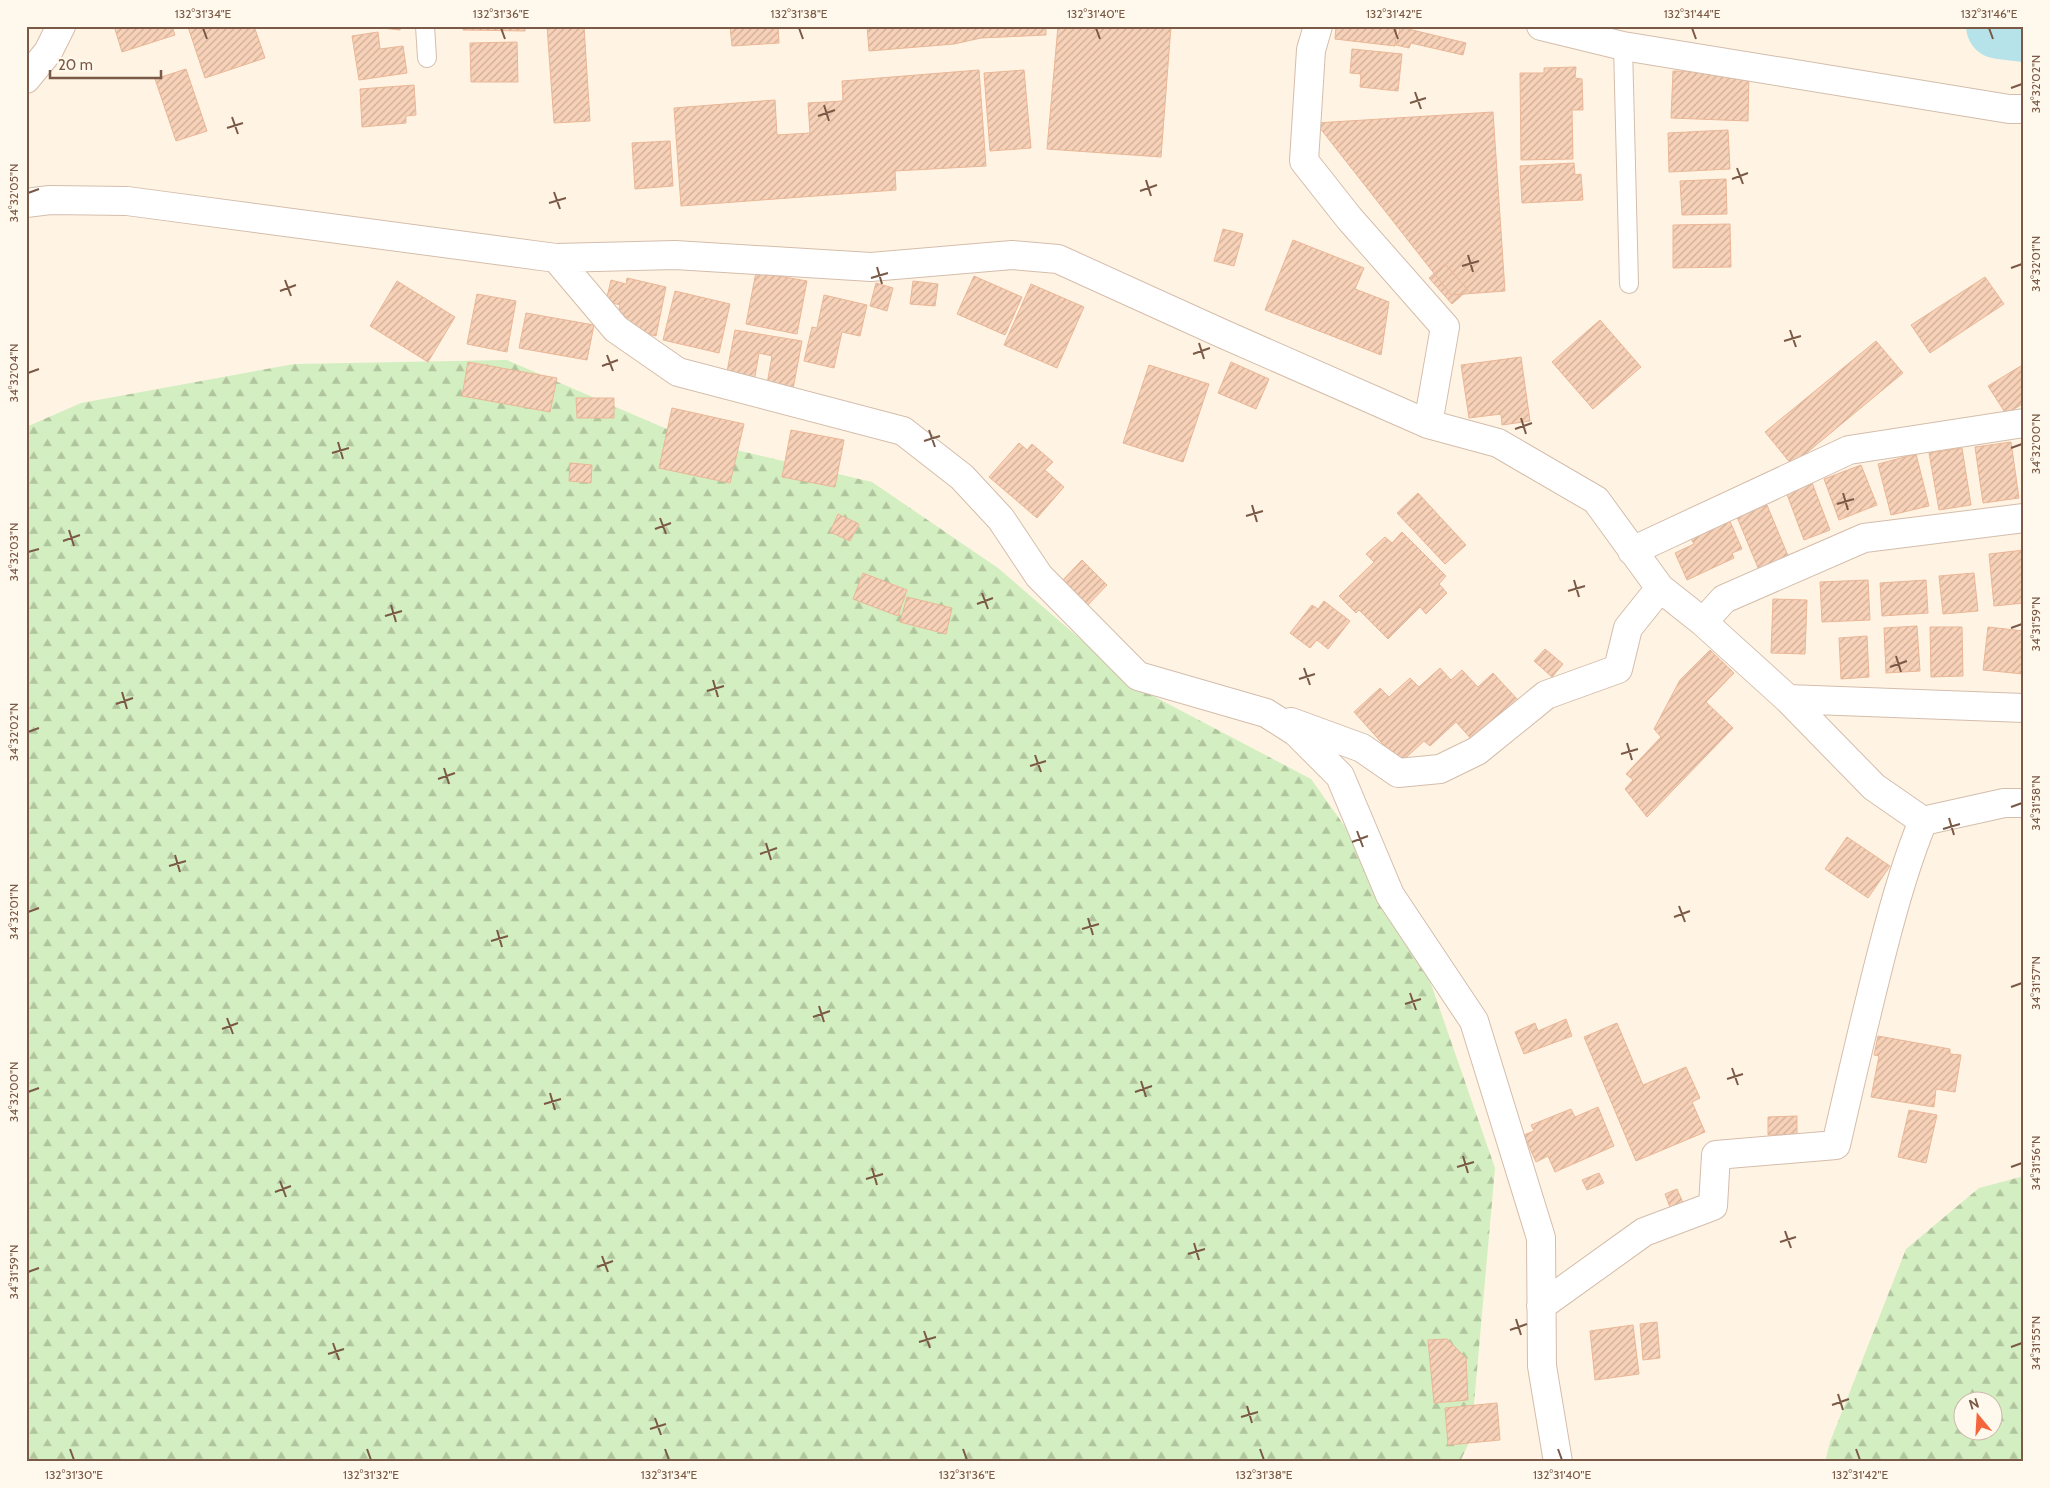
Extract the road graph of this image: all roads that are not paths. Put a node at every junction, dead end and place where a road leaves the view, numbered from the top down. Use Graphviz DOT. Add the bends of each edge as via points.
graph roads {
  1 [pos="61,26"];
  2 [pos="425,26"];
  3 [pos="1318,26"];
  4 [pos="1541,26"];
  5 [pos="1623,46"];
  6 [pos="427,58"];
  7 [pos="26,79"];
  8 [pos="2024,109"];
  9 [pos="26,203"];
  10 [pos="556,258"];
  11 [pos="1629,284"];
  12 [pos="2024,423"];
  13 [pos="1428,424"];
  14 [pos="2024,518"];
  15 [pos="1632,551"];
  16 [pos="1660,588"];
  17 [pos="1703,622"];
  18 [pos="1788,699"];
  19 [pos="2024,708"];
  20 [pos="1266,713"];
  21 [pos="2024,803"];
  22 [pos="1923,821"];
  23 [pos="1541,1306"];
  24 [pos="1558,1462"];
  1 -- 7 [label="street" via="48,52"];
  2 -- 6 [label="lane"];
  3 -- 13 [label="street" via="1311,50 1304,161 1349,218 1446,326"];
  4 -- 5 [label="street"];
  5 -- 8 [label="street" via="1999,108"];
  5 -- 11 [label="lane"];
  9 -- 10 [label="street" via="50,200 127,201"];
  10 -- 13 [label="street" via="675,254 871,267 1012,255 1058,259"];
  10 -- 20 [label="street" via="616,329 678,372 903,431 962,477 1001,519 1039,576 1138,676"];
  12 -- 15 [label="street" via="1849,450"];
  13 -- 15 [label="street" via="1498,443 1596,500"];
  14 -- 17 [label="street" via="1864,538 1724,599"];
  15 -- 16 [label="street"];
  16 -- 17 [label="street"];
  16 -- 20 [label="street" via="1628,628 1618,669 1546,695 1477,751 1440,769 1398,773 1362,748"];
  17 -- 18 [label="street"];
  18 -- 19 [label="street"];
  18 -- 22 [label="street" via="1874,787"];
  20 -- 23 [label="street" via="1296,732 1340,776 1390,895 1474,1021 1541,1238"];
  21 -- 22 [label="street" via="2004,803"];
  22 -- 23 [label="street" via="1900,885 1867,1009 1836,1146 1716,1155 1713,1206 1644,1232"];
  23 -- 24 [label="street" via="1542,1366"];
}
